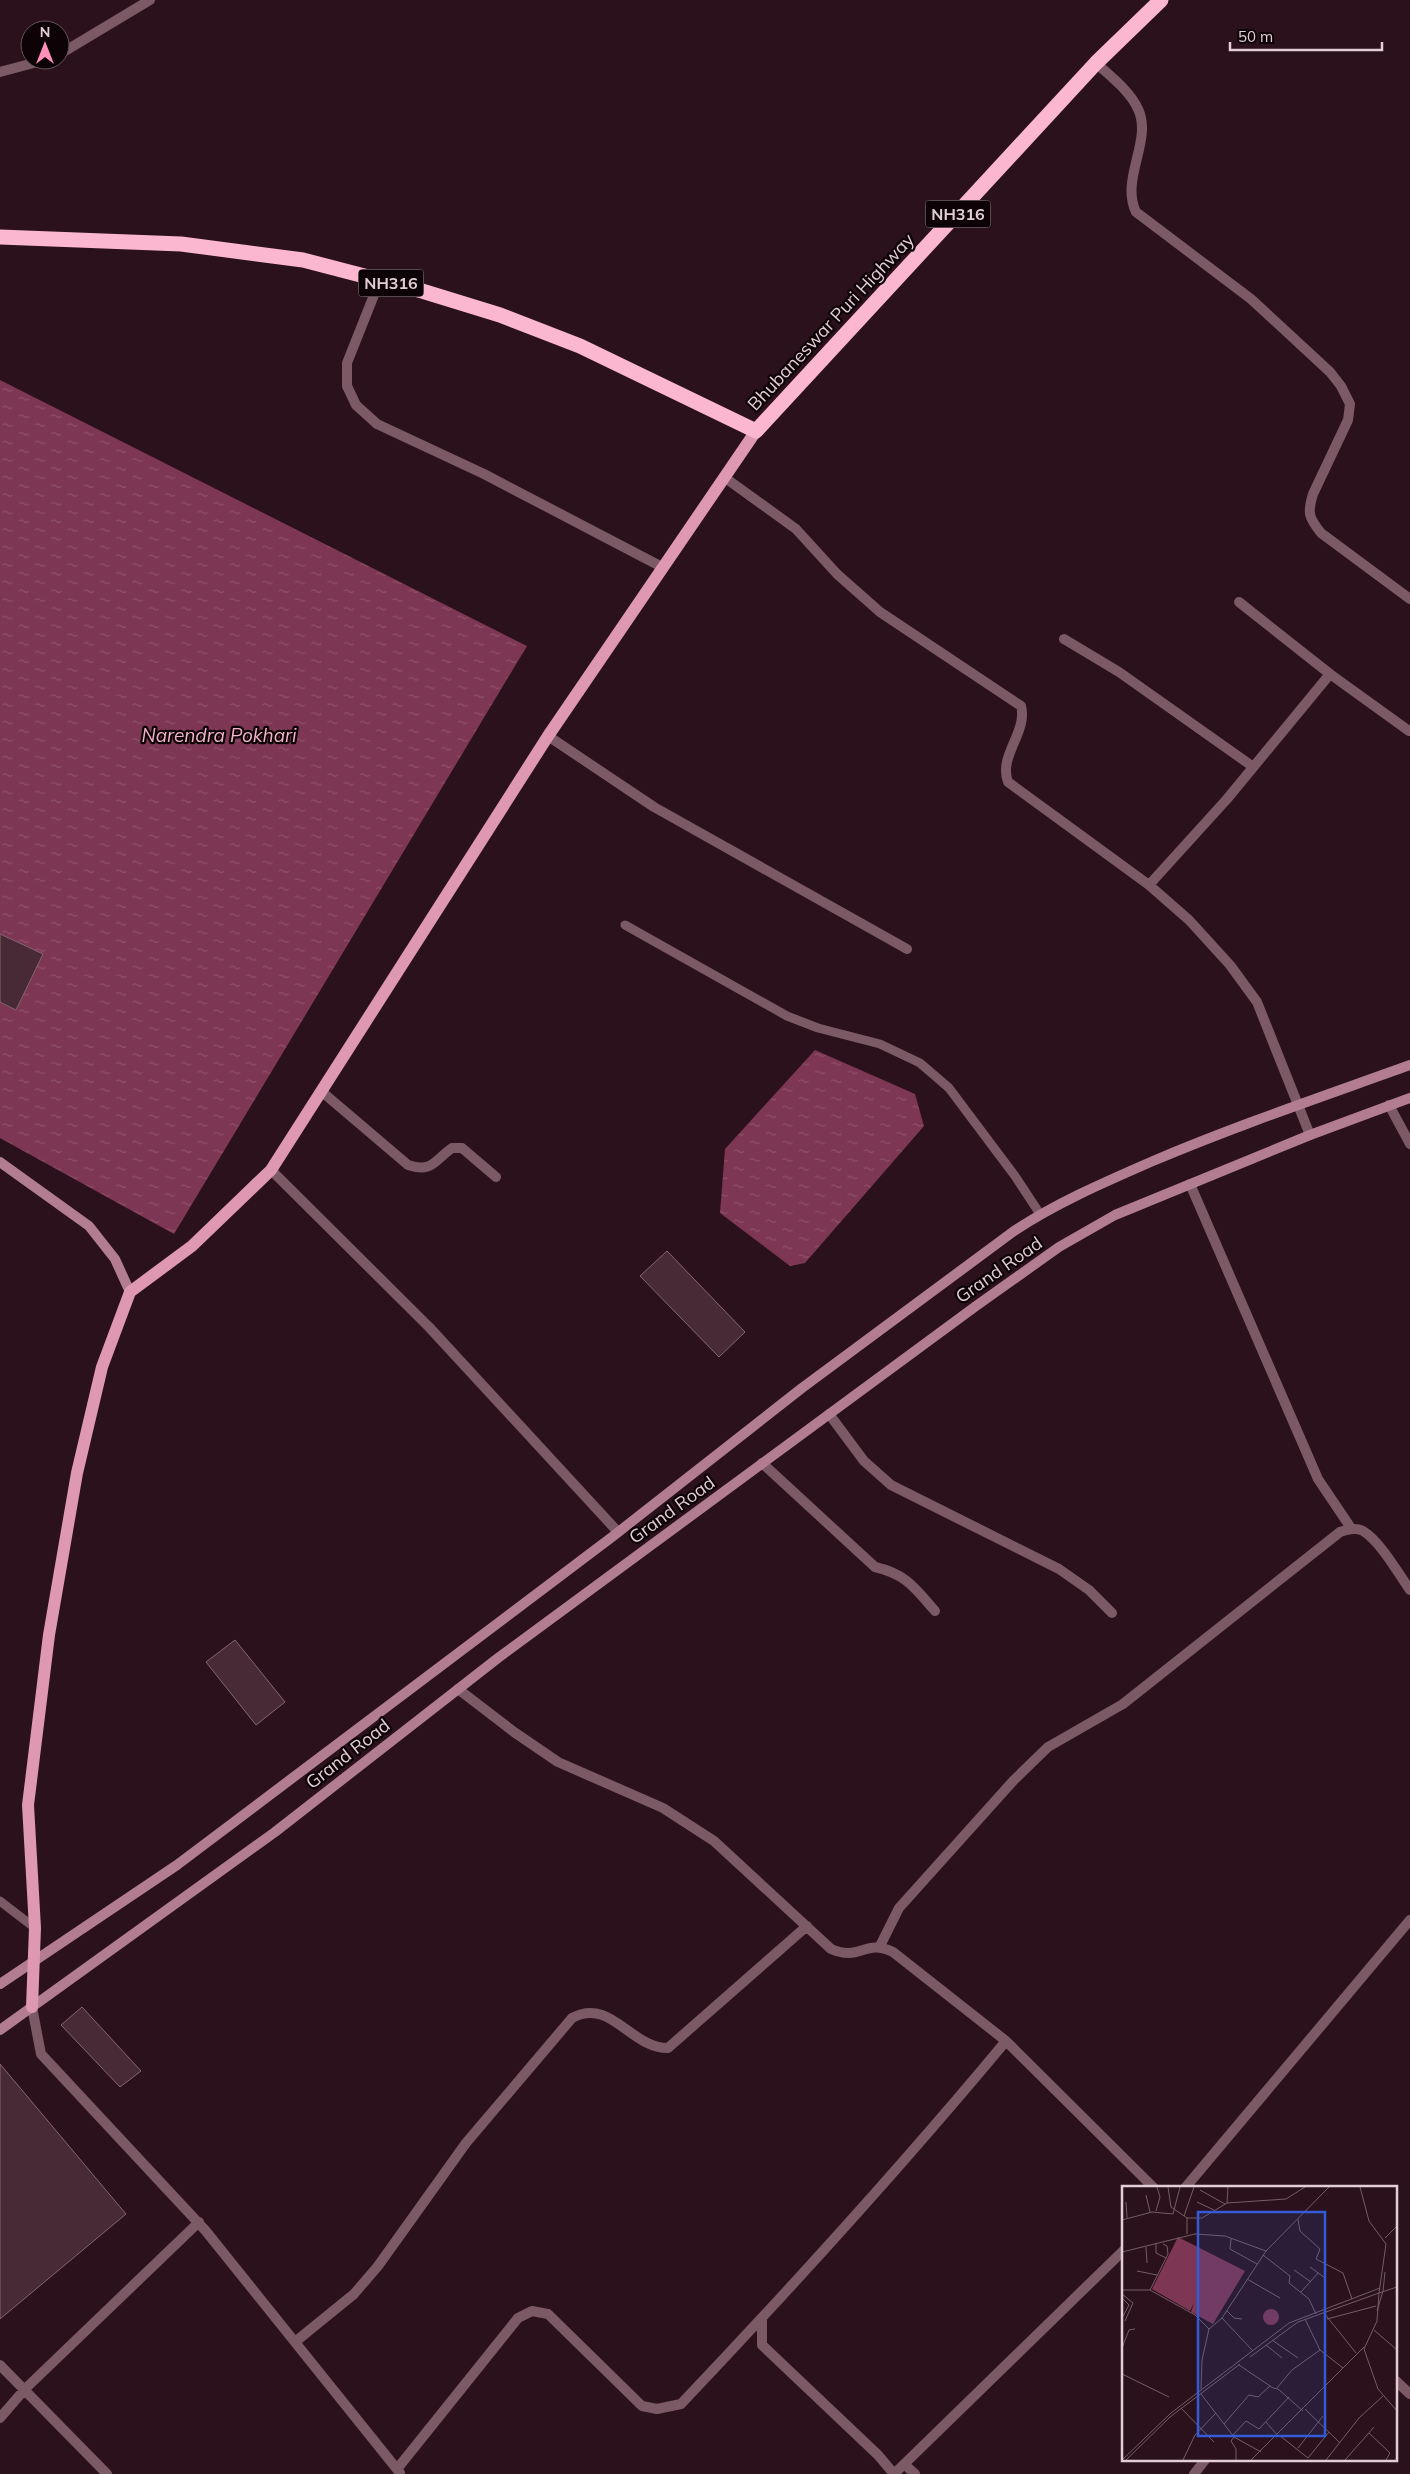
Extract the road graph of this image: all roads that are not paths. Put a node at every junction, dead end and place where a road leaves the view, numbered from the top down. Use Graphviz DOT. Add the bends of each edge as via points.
graph roads {
  1 [pos="150,0"];
  2 [pos="1162,0"];
  3 [pos="70,48"];
  4 [pos="1096,63"];
  5 [pos="20,67"];
  6 [pos="0,72"];
  7 [pos="0,237"];
  8 [pos="380,280"];
  9 [pos="756,431"];
  10 [pos="724,477"];
  11 [pos="662,567"];
  12 [pos="1410,599"];
  13 [pos="1239,602"];
  14 [pos="1064,639"];
  15 [pos="1330,674"];
  16 [pos="1409,731"];
  17 [pos="548,736"];
  18 [pos="1252,766"];
  19 [pos="1149,884"];
  20 [pos="625,925"];
  21 [pos="907,949"];
  22 [pos="1410,1065"];
  23 [pos="321,1091"];
  24 [pos="1410,1098"];
  25 [pos="1298,1105"];
  26 [pos="1389,1105"];
  27 [pos="1310,1135"];
  28 [pos="1410,1144"];
  29 [pos="0,1162"];
  30 [pos="271,1170"];
  31 [pos="496,1177"];
  32 [pos="1190,1184"];
  33 [pos="1040,1214"];
  34 [pos="130,1292"];
  35 [pos="829,1414"];
  36 [pos="762,1463"];
  37 [pos="1351,1528"];
  38 [pos="618,1532"];
  39 [pos="1410,1590"];
  40 [pos="935,1611"];
  41 [pos="1112,1614"];
  42 [pos="458,1689"];
  43 [pos="0,1901"];
  44 [pos="1410,1920"];
  45 [pos="806,1926"];
  46 [pos="35,1928"];
  47 [pos="880,1946"];
  48 [pos="34,1960"];
  49 [pos="0,1984"];
  50 [pos="32,2007"];
  51 [pos="0,2030"];
  52 [pos="1006,2042"];
  53 [pos="1152,2186"];
  54 [pos="1190,2186"];
  55 [pos="199,2222"];
  56 [pos="1122,2252"];
  57 [pos="762,2319"];
  58 [pos="295,2342"];
  59 [pos="0,2365"];
  60 [pos="1398,2383"];
  61 [pos="25,2389"];
  62 [pos="1410,2394"];
  63 [pos="0,2418"];
  64 [pos="1203,2462"];
  65 [pos="904,2464"];
  66 [pos="398,2472"];
  67 [pos="107,2474"];
  68 [pos="894,2474"];
  69 [pos="915,2474"];
  70 [pos="1194,2474"];
  1 -- 3 [label="street"];
  2 -- 4 [label="highway, Bhubaneswar Puri Highway / NH316"];
  4 -- 9 [label="highway, Bhubaneswar Puri Highway / NH316"];
  4 -- 12 [label="street" via="1138,107 1142,119 1131,188 1131,202 1136,212 1251,300 1330,372 1341,386 1350,404 1348,420 1313,494 1310,520 1321,533"];
  5 -- 6 [label="street"];
  7 -- 8 [label="highway, NH316" via="181,244 235,250 303,260"];
  8 -- 9 [label="highway, NH316" via="500,315 580,346"];
  8 -- 11 [label="street" via="347,363 347,386 356,405 377,424 484,474"];
  9 -- 10 [label="main road"];
  10 -- 11 [label="main road"];
  10 -- 19 [label="street" via="796,529 837,574 880,612 1021,706 1021,720 1006,766 1008,782"];
  11 -- 17 [label="main road"];
  13 -- 15 [label="street"];
  14 -- 18 [label="street" via="1119,672"];
  15 -- 16 [label="street"];
  15 -- 18 [label="street"];
  17 -- 21 [label="street" via="654,807"];
  17 -- 23 [label="main road"];
  18 -- 19 [label="street" via="1197,834"];
  19 -- 25 [label="street" via="1189,920 1230,965 1256,1002"];
  20 -- 33 [label="lane" via="787,1016 818,1028 880,1044 920,1063 949,1088"];
  22 -- 25 [label="main road, Grand Road"];
  23 -- 30 [label="main road"];
  23 -- 31 [label="street" via="408,1165 421,1169 434,1165 452,1148 462,1148"];
  24 -- 26 [label="main road, Grand Road"];
  25 -- 27 [label="street"];
  25 -- 33 [label="main road, Grand Road" via="1214,1135"];
  26 -- 27 [label="main road, Grand Road"];
  26 -- 28 [label="street"];
  27 -- 32 [label="main road, Grand Road"];
  29 -- 34 [label="main road" via="89,1226 115,1259"];
  30 -- 34 [label="main road" via="192,1246"];
  30 -- 38 [label="street" via="429,1327"];
  32 -- 35 [label="main road, Grand Road" via="1115,1216 1059,1247"];
  32 -- 37 [label="street" via="1318,1479"];
  33 -- 38 [label="main road, Grand Road" via="802,1388"];
  34 -- 46 [label="main road" via="102,1368 80,1463 49,1635 28,1805"];
  35 -- 36 [label="main road, Grand Road"];
  35 -- 41 [label="street" via="864,1461 891,1485 1059,1569 1089,1590"];
  36 -- 40 [label="street" via="875,1567 907,1579"];
  36 -- 42 [label="main road, Grand Road"];
  37 -- 39 [label="street" via="1362,1530 1372,1538"];
  37 -- 47 [label="street" via="1340,1532 1123,1704 1048,1747 1014,1780 899,1908"];
  38 -- 48 [label="main road, Grand Road" via="177,1865"];
  42 -- 45 [label="street" via="558,1762 663,1808 714,1841"];
  42 -- 50 [label="main road, Grand Road" via="275,1832"];
  43 -- 46 [label="lane"];
  44 -- 54 [label="street"];
  45 -- 47 [label="street" via="831,1949 843,1954 855,1954"];
  45 -- 58 [label="street" via="668,2048 646,2043 596,2012 584,2012 572,2018 466,2143 378,2266 354,2294"];
  46 -- 48 [label="main road"];
  47 -- 52 [label="street" via="893,1952"];
  48 -- 49 [label="main road, Grand Road"];
  48 -- 50 [label="main road"];
  50 -- 51 [label="main road, Grand Road"];
  50 -- 55 [label="street" via="41,2054"];
  52 -- 53 [label="street"];
  52 -- 57 [label="street" via="942,2119"];
  55 -- 58 [label="street"];
  55 -- 61 [label="street"];
  56 -- 65 [label="street"];
  57 -- 66 [label="street" via="681,2404 657,2409 642,2406 548,2314 532,2311 518,2318"];
  57 -- 68 [label="street" via="762,2345"];
  58 -- 66 [label="street"];
  59 -- 61 [label="street"];
  60 -- 62 [label="street"];
  61 -- 63 [label="street"];
  61 -- 67 [label="street"];
  64 -- 70 [label="street"];
  65 -- 68 [label="street"];
  65 -- 69 [label="street"];
}
